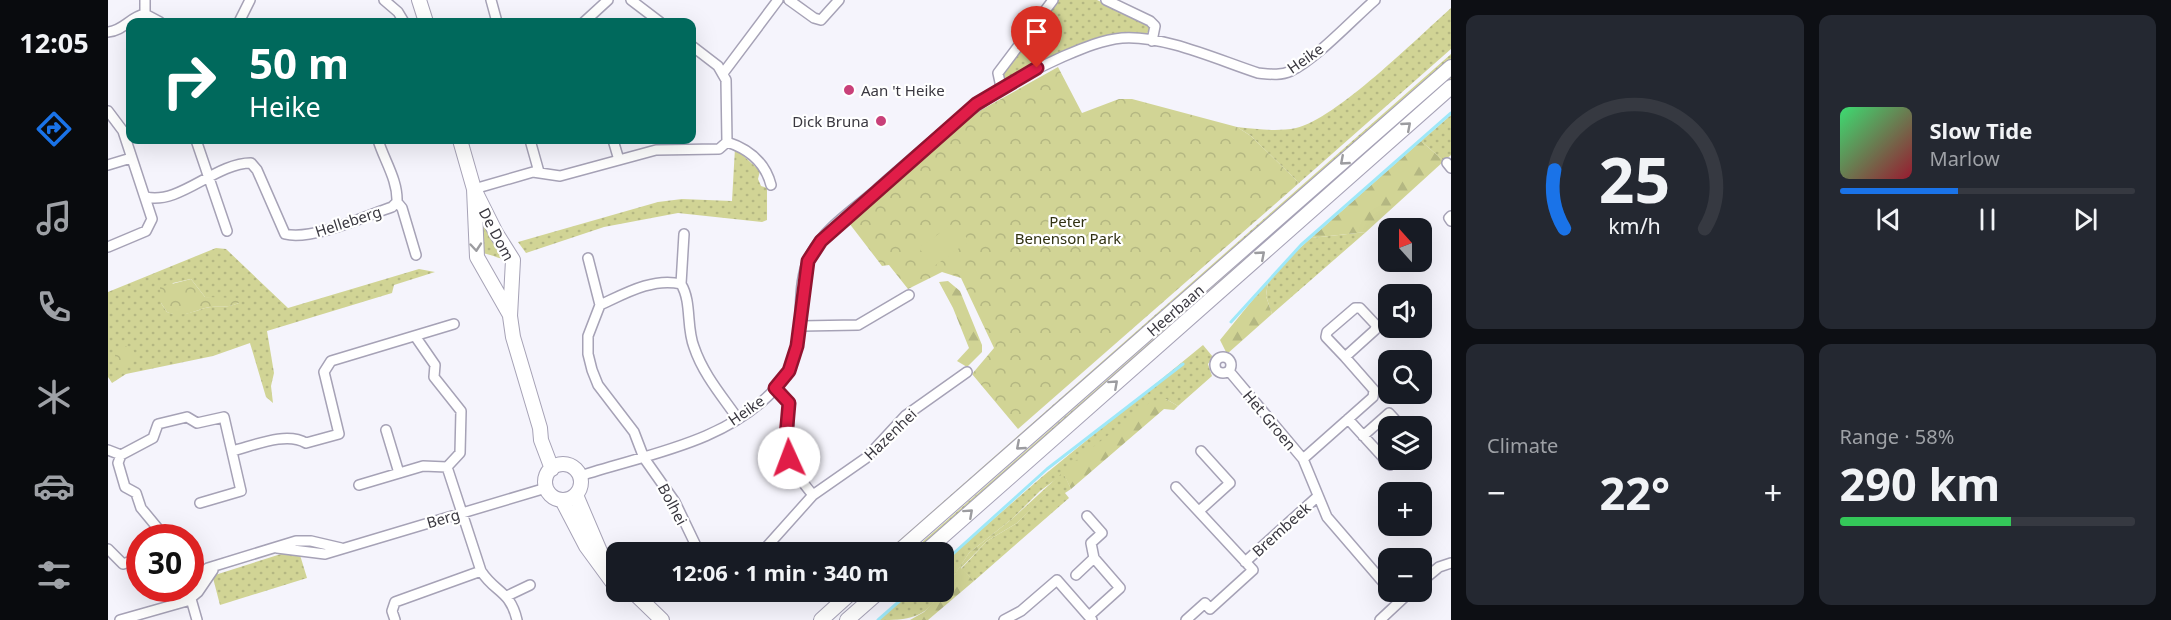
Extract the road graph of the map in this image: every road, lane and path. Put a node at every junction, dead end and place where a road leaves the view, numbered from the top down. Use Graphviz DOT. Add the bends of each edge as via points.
graph roads {
  1 [pos="145,0"];
  2 [pos="250,0"];
  3 [pos="384,0"];
  4 [pos="412,0"];
  5 [pos="419,0"];
  6 [pos="491,0"];
  7 [pos="608,0"];
  8 [pos="631,0"];
  9 [pos="778,0"];
  10 [pos="789,0"];
  11 [pos="839,0"];
  12 [pos="1053,0"];
  13 [pos="1106,0"];
  14 [pos="1375,0"];
  15 [pos="145,14"];
  16 [pos="133,18"];
  17 [pos="152,18"];
  18 [pos="241,18"];
  19 [pos="402,18"];
  20 [pos="424,18"];
  21 [pos="425,18"];
  22 [pos="496,18"];
  23 [pos="588,18"];
  24 [pos="655,18"];
  25 [pos="126,24"];
  26 [pos="108,32"];
  27 [pos="1152,41"];
  28 [pos="696,49"];
  29 [pos="1451,67"];
  30 [pos="724,72"];
  31 [pos="1001,87"];
  32 [pos="1451,87"];
  33 [pos="108,111"];
  34 [pos="126,141"];
  35 [pos="727,142"];
  36 [pos="127,144"];
  37 [pos="197,144"];
  38 [pos="379,144"];
  39 [pos="461,144"];
  40 [pos="531,144"];
  41 [pos="614,144"];
  42 [pos="131,158"];
  43 [pos="619,160"];
  44 [pos="108,165"];
  45 [pos="539,172"];
  46 [pos="207,176"];
  47 [pos="771,185"];
  48 [pos="474,189"];
  49 [pos="146,197"];
  50 [pos="397,202"];
  51 [pos="1451,216"];
  52 [pos="1451,221"];
  53 [pos="226,231"];
  54 [pos="684,234"];
  55 [pos="108,247"];
  56 [pos="416,255"];
  57 [pos="588,258"];
  58 [pos="681,284"];
  59 [pos="909,295"];
  60 [pos="600,305"];
  61 [pos="510,316"];
  62 [pos="454,324"];
  63 [pos="801,326"];
  64 [pos="415,336"];
  65 [pos="1345,357"];
  66 [pos="1228,371"];
  67 [pos="967,372"];
  68 [pos="775,388"];
  69 [pos="738,419"];
  70 [pos="1348,419"];
  71 [pos="1378,423"];
  72 [pos="386,430"];
  73 [pos="1364,436"];
  74 [pos="108,450"];
  75 [pos="232,451"];
  76 [pos="1201,451"];
  77 [pos="1378,452"];
  78 [pos="120,455"];
  79 [pos="644,458"];
  80 [pos="1303,459"];
  81 [pos="447,467"];
  82 [pos="557,467"];
  83 [pos="399,473"];
  84 [pos="580,477"];
  85 [pos="359,485"];
  86 [pos="1176,487"];
  87 [pos="546,488"];
  88 [pos="576,495"];
  89 [pos="813,495"];
  90 [pos="1317,497"];
  91 [pos="562,500"];
  92 [pos="200,503"];
  93 [pos="1199,511"];
  94 [pos="461,513"];
  95 [pos="1087,516"];
  96 [pos="154,524"];
  97 [pos="694,542"];
  98 [pos="771,542"];
  99 [pos="909,542"];
  100 [pos="936,542"];
  101 [pos="108,549"];
  102 [pos="1094,558"];
  103 [pos="606,560"];
  104 [pos="1245,562"];
  105 [pos="126,563"];
  106 [pos="1451,563"];
  107 [pos="204,571"];
  108 [pos="481,571"];
  109 [pos="606,573"];
  110 [pos="1432,573"];
  111 [pos="1076,575"];
  112 [pos="1378,576"];
  113 [pos="530,585"];
  114 [pos="507,596"];
  115 [pos="176,602"];
  116 [pos="182,602"];
  117 [pos="192,602"];
  118 [pos="631,602"];
  119 [pos="643,602"];
  120 [pos="841,602"];
  121 [pos="867,602"];
  122 [pos="1400,602"];
  123 [pos="172,605"];
  124 [pos="1091,618"];
  125 [pos="120,620"];
  126 [pos="197,620"];
  127 [pos="395,620"];
  128 [pos="517,620"];
  129 [pos="649,620"];
  130 [pos="662,620"];
  131 [pos="821,620"];
  132 [pos="847,620"];
  133 [pos="1004,620"];
  134 [pos="1186,620"];
  135 [pos="1380,620"];
  1 -- 15 [label="street"];
  2 -- 18 [label="street"];
  3 -- 19 [label="street"];
  4 -- 20 [label="main road"];
  5 -- 21 [label="main road"];
  6 -- 22 [label="street"];
  7 -- 23 [label="street"];
  8 -- 24 [label="street"];
  9 -- 30 [label="street"];
  10 -- 11 [label="street" via="821,20"];
  12 -- 31 [label="street" via="998,74"];
  13 -- 27 [label="street" via="1150,21 1155,26"];
  14 -- 27 [label="street, Heike" via="1306,60 1275,75"];
  15 -- 16 [label="street"];
  15 -- 17 [label="street"];
  25 -- 26 [label="street"];
  27 -- 31 [label="street, Heike" via="1122,38 1089,46"];
  28 -- 30 [label="street"];
  29 -- 99 [label="main road, Heerbaan, one-way"];
  30 -- 35 [label="street"];
  31 -- 63 [label="street, Heike" via="821,241 808,261"];
  100 -- 32 [label="main road, Heerbaan, one-way"];
  33 -- 34 [label="street"];
  35 -- 43 [label="street" via="719,149 656,150"];
  35 -- 47 [label="street" via="747,149 768,173"];
  36 -- 42 [label="street"];
  37 -- 46 [label="street"];
  38 -- 50 [label="street, Helleberg" via="391,171"];
  39 -- 48 [label="main road, De Dom"];
  40 -- 45 [label="street"];
  41 -- 43 [label="street"];
  42 -- 44 [label="street"];
  42 -- 49 [label="street"];
  43 -- 45 [label="street" via="560,176"];
  45 -- 48 [label="street"];
  46 -- 49 [label="street" via="187,189 153,199"];
  46 -- 50 [label="street, Helleberg" via="251,163 279,224 285,234 293,237"];
  46 -- 53 [label="street"];
  48 -- 61 [label="main road, De Dom, one-way" via="477,257"];
  48 -- 61 [label="main road, De Dom" via="513,260"];
  49 -- 55 [label="street" via="152,219 146,231"];
  50 -- 56 [label="street"];
  51 -- 52 [label="street"];
  54 -- 58 [label="street"];
  57 -- 60 [label="street"];
  58 -- 60 [label="street" via="655,283"];
  58 -- 69 [label="street" via="686,293 693,346 703,369"];
  59 -- 63 [label="street" via="858,325"];
  60 -- 79 [label="street, Bolhei" via="588,336 592,370 598,385 634,432"];
  61 -- 82 [label="main road, De Dom" via="518,358"];
  62 -- 64 [label="street"];
  63 -- 68 [label="street, Heike" via="789,371"];
  64 -- 75 [label="street" via="331,361 324,372 339,434 306,443 284,439"];
  64 -- 81 [label="street" via="435,365 434,377 461,411 460,453"];
  65 -- 65 [label="street" via="1375,330 1376,325 1360,308 1327,332 1326,336"];
  65 -- 70 [label="street" via="1374,390 1373,397"];
  66 -- 80 [label="street, Het Groen"];
  67 -- 89 [label="street, Hazenhei" via="905,416 866,458"];
  68 -- 69 [label="street, Heike"];
  68 -- 89 [label="street" via="789,403 789,458"];
  69 -- 79 [label="street, Heike" via="692,442"];
  70 -- 73 [label="street"];
  70 -- 80 [label="street"];
  71 -- 73 [label="street"];
  72 -- 83 [label="street"];
  73 -- 77 [label="street"];
  74 -- 78 [label="street"];
  75 -- 78 [label="street" via="224,417 197,423 187,417 158,424 153,438"];
  75 -- 92 [label="street" via="241,491"];
  76 -- 93 [label="street" via="1230,483"];
  78 -- 96 [label="street" via="118,463 125,487 136,493 141,508"];
  79 -- 84 [label="street, Heike"];
  79 -- 97 [label="street, Bolhei" via="675,502"];
  80 -- 90 [label="street, Het Groen"];
  81 -- 83 [label="street" via="423,466"];
  81 -- 94 [label="street"];
  82 -- 84 [label="main road" via="573,468"];
  82 -- 87 [label="main road" via="546,477"];
  83 -- 85 [label="street"];
  84 -- 88 [label="main road"];
  86 -- 93 [label="street, Brembeek"];
  87 -- 91 [label="main road"];
  87 -- 94 [label="street, Berg"];
  88 -- 91 [label="main road"];
  88 -- 103 [label="main road" via="595,544"];
  89 -- 98 [label="street"];
  90 -- 104 [label="street, Brembeek"];
  90 -- 112 [label="street, Het Groen" via="1327,517"];
  91 -- 109 [label="main road" via="586,546"];
  93 -- 104 [label="street, Brembeek"];
  94 -- 107 [label="street, Berg" via="325,554 277,548"];
  94 -- 108 [label="street"];
  95 -- 102 [label="street" via="1102,533 1092,543"];
  101 -- 105 [label="street"];
  102 -- 111 [label="street"];
  102 -- 124 [label="street" via="1120,588"];
  104 -- 134 [label="street, Brembeek" via="1253,570 1210,609 1205,603"];
  106 -- 110 [label="street"];
  108 -- 114 [label="street"];
  108 -- 127 [label="street" via="395,602"];
  113 -- 114 [label="street"];
  114 -- 128 [label="street"];
  115 -- 123 [label="street"];
  116 -- 123 [label="street"];
  117 -- 126 [label="street"];
  118 -- 129 [label="main road"];
  119 -- 130 [label="main road"];
  120 -- 131 [label="main road"];
  121 -- 132 [label="main road"];
  122 -- 135 [label="street"];
  123 -- 125 [label="street"];
  124 -- 133 [label="street" via="1057,580 1021,611"];
}
